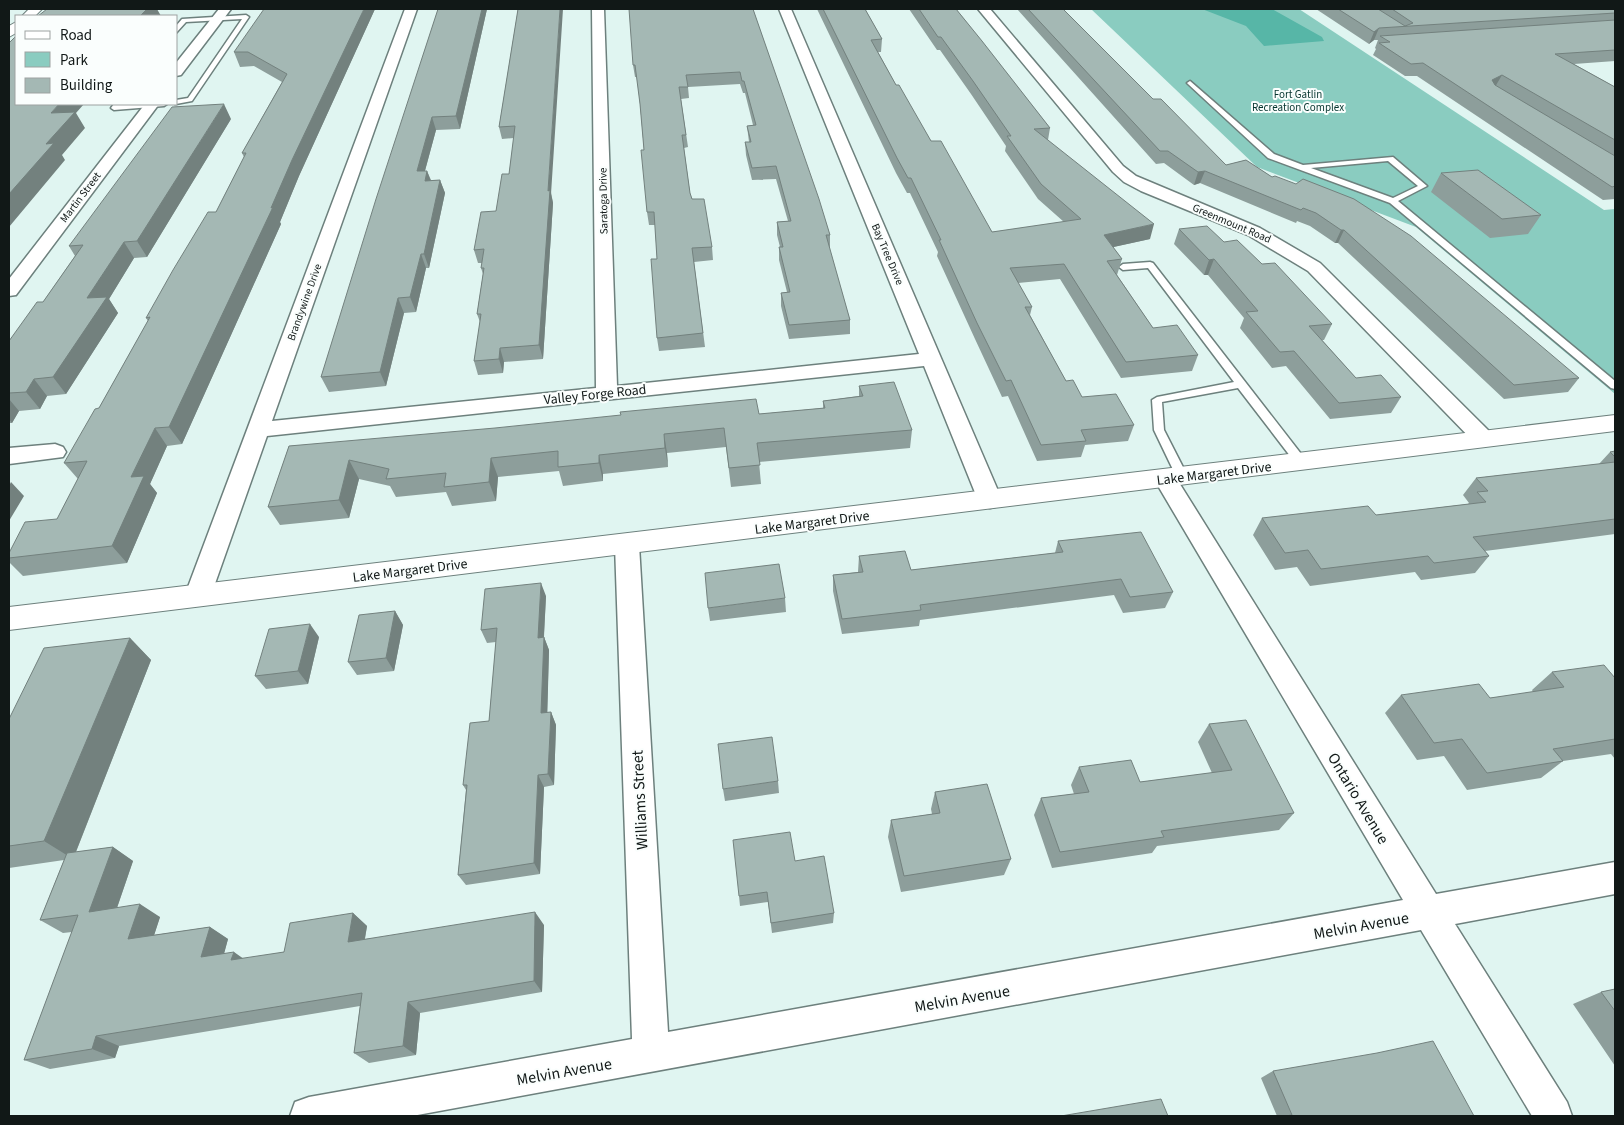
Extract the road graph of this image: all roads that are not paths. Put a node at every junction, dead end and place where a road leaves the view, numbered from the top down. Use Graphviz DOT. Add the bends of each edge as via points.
graph roads {
  1 [pos="9,9"];
  2 [pos="13,9"];
  3 [pos="411,9"];
  4 [pos="598,9"];
  5 [pos="785,9"];
  6 [pos="984,9"];
  7 [pos="221,14"];
  8 [pos="178,28"];
  9 [pos="178,69"];
  10 [pos="1190,83"];
  11 [pos="178,102"];
  12 [pos="116,105"];
  13 [pos="145,105"];
  14 [pos="154,105"];
  15 [pos="1300,166"];
  16 [pos="1393,201"];
  17 [pos="1123,267"];
  18 [pos="9,291"];
  19 [pos="932,359"];
  20 [pos="1240,384"];
  21 [pos="1615,386"];
  22 [pos="607,393"];
  23 [pos="1615,423"];
  24 [pos="258,430"];
  25 [pos="1484,438"];
  26 [pos="55,452"];
  27 [pos="9,456"];
  28 [pos="1301,462"];
  29 [pos="1174,478"];
  30 [pos="990,500"];
  31 [pos="628,545"];
  32 [pos="198,595"];
  33 [pos="9,619"];
  34 [pos="1615,878"];
  35 [pos="1429,912"];
  36 [pos="651,1055"];
  37 [pos="309,1116"];
  38 [pos="1553,1116"];
  1 -- 2 [label="street"];
  3 -- 24 [label="street, Brandywine Drive"];
  4 -- 22 [label="street, Saratoga Drive"];
  5 -- 19 [label="street, Bay Tree Drive"];
  6 -- 25 [label="street, Greenmount Road" via="1124,174 1147,188 1259,232 1288,247 1314,267"];
  7 -- 8 [label="lane" via="184,20"];
  7 -- 9 [label="street"];
  7 -- 11 [label="lane" via="246,17 190,100"];
  10 -- 15 [label="lane" via="1271,156"];
  12 -- 13 [label="lane" via="114,108"];
  14 -- 18 [label="street, Martin Street"];
  15 -- 16 [label="lane"];
  15 -- 16 [label="lane" via="1390,159 1423,186"];
  16 -- 21 [label="lane"];
  17 -- 20 [label="lane" via="1150,265"];
  19 -- 22 [label="street, Valley Forge Road"];
  19 -- 30 [label="street, Bay Tree Drive"];
  20 -- 28 [label="lane"];
  20 -- 29 [label="lane" via="1157,400 1159,430"];
  22 -- 24 [label="street, Valley Forge Road"];
  23 -- 25 [label="street, Lake Margaret Drive"];
  24 -- 32 [label="street, Brandywine Drive"];
  25 -- 28 [label="street, Lake Margaret Drive"];
  26 -- 27 [label="street"];
  28 -- 29 [label="street, Lake Margaret Drive"];
  29 -- 30 [label="street, Lake Margaret Drive"];
  29 -- 35 [label="street, Ontario Avenue"];
  30 -- 31 [label="street, Lake Margaret Drive"];
  31 -- 32 [label="street, Lake Margaret Drive"];
  31 -- 36 [label="street, Williams Street"];
  32 -- 33 [label="street, Lake Margaret Drive"];
  34 -- 35 [label="street, Melvin Avenue"];
  35 -- 36 [label="street, Melvin Avenue"];
  35 -- 38 [label="street, Ontario Avenue"];
  36 -- 37 [label="street, Melvin Avenue"];
}
